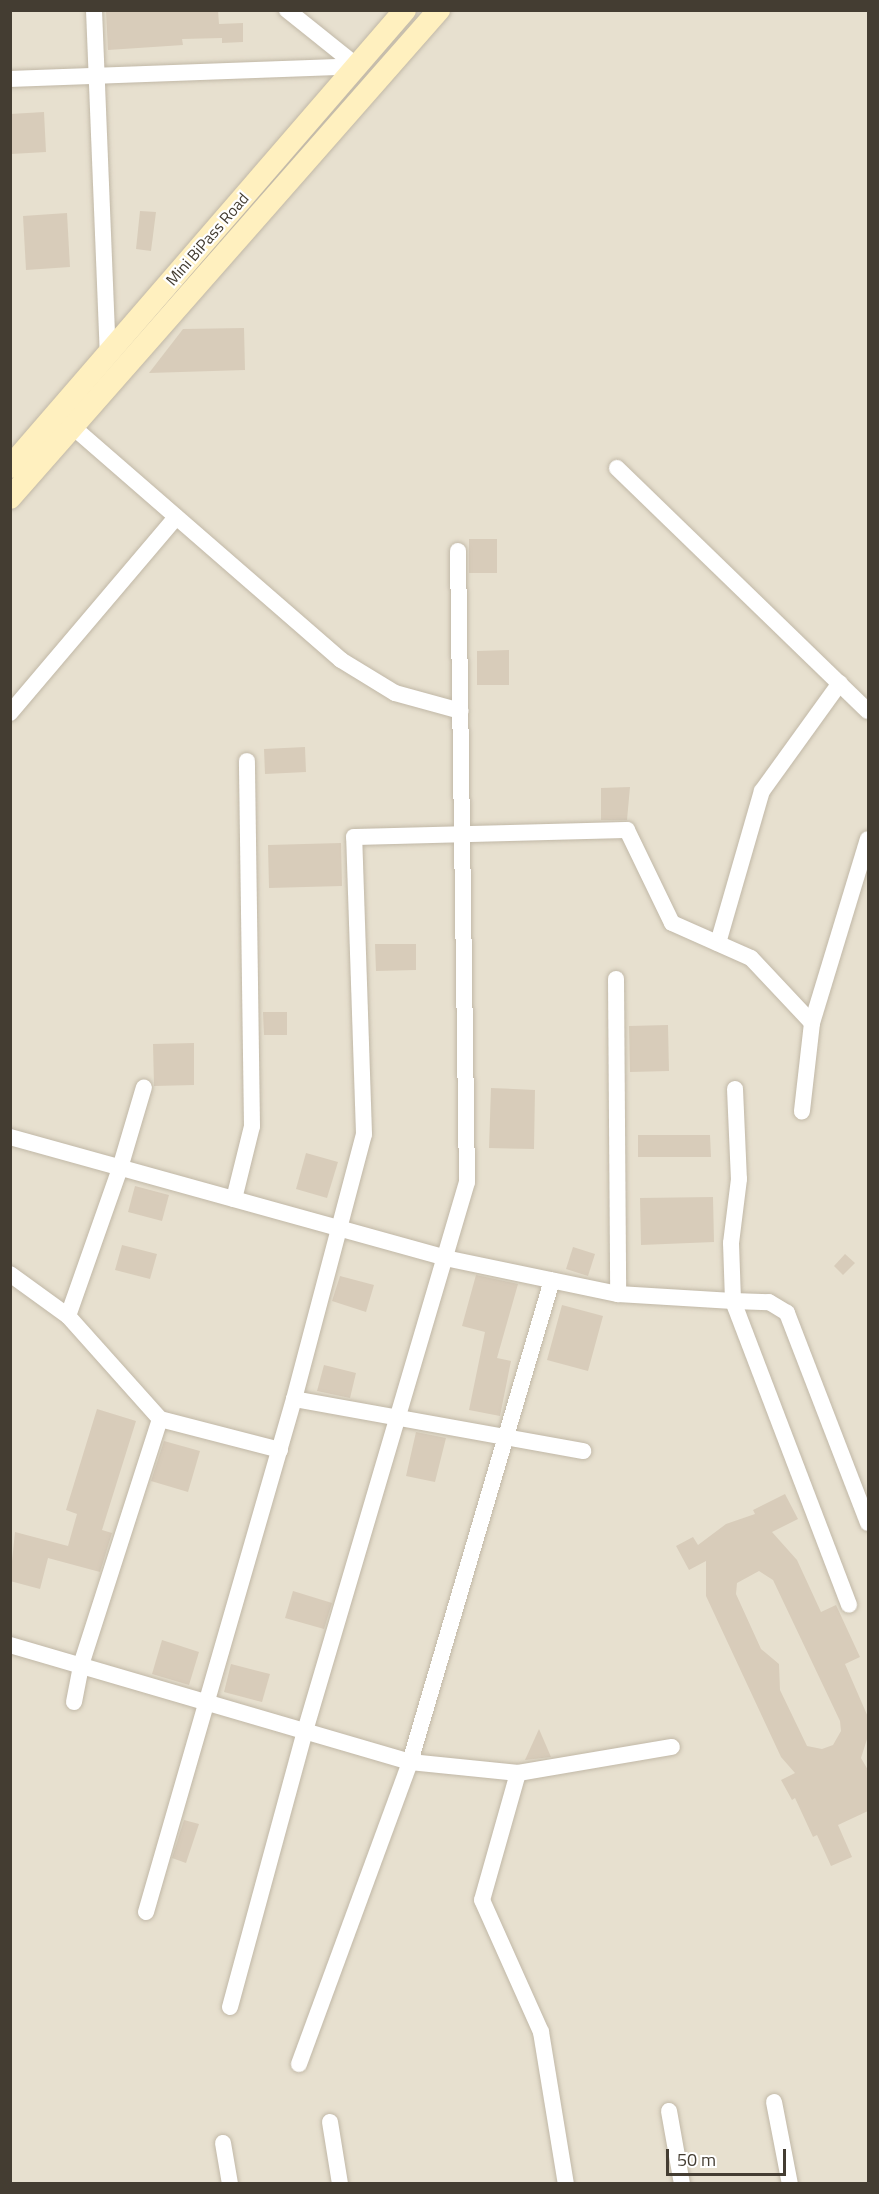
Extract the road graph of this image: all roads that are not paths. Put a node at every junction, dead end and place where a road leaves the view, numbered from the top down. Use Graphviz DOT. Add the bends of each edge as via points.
graph roads {
  1 [pos="93,10"];
  2 [pos="287,10"];
  3 [pos="405,10"];
  4 [pos="439,10"];
  5 [pos="357,66"];
  6 [pos="95,76"];
  7 [pos="10,79"];
  8 [pos="376,83"];
  9 [pos="108,353"];
  10 [pos="73,428"];
  11 [pos="10,467"];
  12 [pos="617,468"];
  13 [pos="10,498"];
  14 [pos="176,517"];
  15 [pos="458,551"];
  16 [pos="840,683"];
  17 [pos="461,711"];
  18 [pos="868,711"];
  19 [pos="10,713"];
  20 [pos="247,761"];
  21 [pos="465,837"];
  22 [pos="868,839"];
  23 [pos="718,943"];
  24 [pos="616,979"];
  25 [pos="812,1023"];
  26 [pos="144,1087"];
  27 [pos="735,1089"];
  28 [pos="802,1111"];
  29 [pos="10,1137"];
  30 [pos="120,1168"];
  31 [pos="234,1199"];
  32 [pos="337,1228"];
  33 [pos="445,1258"];
  34 [pos="10,1274"];
  35 [pos="552,1280"];
  36 [pos="618,1294"];
  37 [pos="733,1301"];
  38 [pos="68,1316"];
  39 [pos="294,1399"];
  40 [pos="398,1418"];
  41 [pos="160,1419"];
  42 [pos="504,1437"];
  43 [pos="280,1449"];
  44 [pos="583,1451"];
  45 [pos="868,1523"];
  46 [pos="849,1605"];
  47 [pos="10,1646"];
  48 [pos="81,1665"];
  49 [pos="205,1701"];
  50 [pos="74,1702"];
  51 [pos="305,1731"];
  52 [pos="672,1747"];
  53 [pos="410,1762"];
  54 [pos="518,1773"];
  55 [pos="146,1912"];
  56 [pos="230,2007"];
  57 [pos="299,2064"];
  58 [pos="774,2102"];
  59 [pos="669,2111"];
  60 [pos="330,2122"];
  61 [pos="223,2142"];
  62 [pos="230,2184"];
  63 [pos="340,2184"];
  64 [pos="566,2184"];
  65 [pos="682,2184"];
  66 [pos="790,2184"];
  1 -- 6 [label="street"];
  2 -- 5 [label="street"];
  3 -- 5 [label="main road, Mini BiPass Road"];
  4 -- 8 [label="main road"];
  5 -- 6 [label="street"];
  5 -- 8 [label="street"];
  5 -- 9 [label="main road, Mini BiPass Road"];
  6 -- 7 [label="street"];
  6 -- 9 [label="street"];
  8 -- 10 [label="main road"];
  9 -- 11 [label="main road, Mini BiPass Road"];
  10 -- 13 [label="main road"];
  10 -- 14 [label="street"];
  12 -- 16 [label="street"];
  14 -- 17 [label="street" via="341,660 395,693"];
  14 -- 19 [label="street"];
  15 -- 17 [label="street"];
  16 -- 18 [label="street"];
  16 -- 23 [label="street" via="762,791"];
  17 -- 21 [label="street"];
  20 -- 31 [label="street" via="252,1126"];
  21 -- 23 [label="street" via="627,830 672,923"];
  21 -- 32 [label="street" via="354,837 364,1134"];
  21 -- 33 [label="street" via="467,1182"];
  22 -- 25 [label="street"];
  23 -- 25 [label="street" via="751,958"];
  24 -- 36 [label="street"];
  25 -- 28 [label="street"];
  26 -- 30 [label="street"];
  27 -- 37 [label="street" via="739,1179 731,1243"];
  29 -- 30 [label="street"];
  30 -- 31 [label="street"];
  30 -- 38 [label="street"];
  31 -- 32 [label="street"];
  32 -- 33 [label="street"];
  32 -- 39 [label="street"];
  33 -- 35 [label="street"];
  33 -- 40 [label="street"];
  34 -- 38 [label="street"];
  35 -- 36 [label="street"];
  35 -- 42 [label="street"];
  36 -- 37 [label="street"];
  37 -- 45 [label="street" via="769,1302 787,1313"];
  37 -- 46 [label="street"];
  38 -- 41 [label="street"];
  39 -- 40 [label="street"];
  39 -- 43 [label="street"];
  40 -- 42 [label="street"];
  40 -- 51 [label="street"];
  41 -- 43 [label="street"];
  41 -- 48 [label="street"];
  42 -- 44 [label="street"];
  42 -- 53 [label="street"];
  43 -- 49 [label="street"];
  47 -- 48 [label="street"];
  48 -- 49 [label="street"];
  48 -- 50 [label="street"];
  49 -- 51 [label="street"];
  49 -- 55 [label="street"];
  51 -- 53 [label="street"];
  51 -- 56 [label="street"];
  52 -- 54 [label="street"];
  53 -- 54 [label="street"];
  53 -- 57 [label="street"];
  54 -- 64 [label="street" via="482,1900 541,2032"];
  58 -- 66 [label="street"];
  59 -- 65 [label="street"];
  60 -- 63 [label="street"];
  61 -- 62 [label="street"];
}
